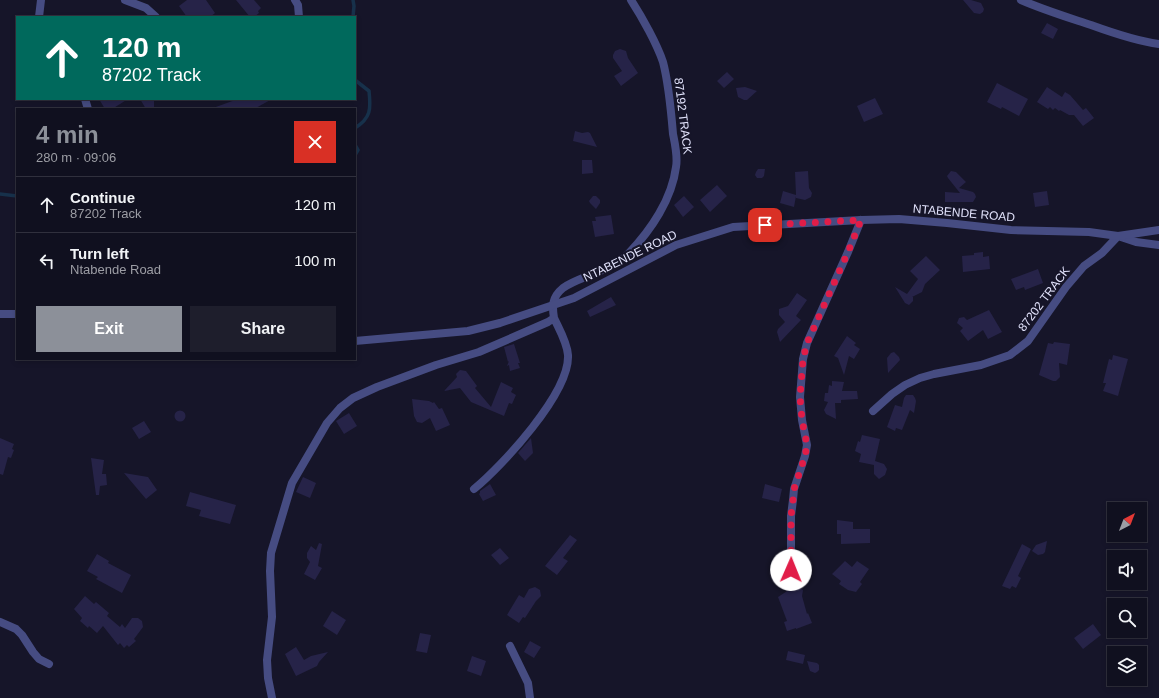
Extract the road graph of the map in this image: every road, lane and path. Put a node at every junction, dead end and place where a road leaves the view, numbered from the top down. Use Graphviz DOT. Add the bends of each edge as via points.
graph roads {
  1 [pos="41,0"];
  2 [pos="125,0"];
  3 [pos="295,0"];
  4 [pos="631,0"];
  5 [pos="1021,0"];
  6 [pos="40,16"];
  7 [pos="155,16"];
  8 [pos="299,16"];
  9 [pos="1159,44"];
  10 [pos="861,220"];
  11 [pos="1159,230"];
  12 [pos="1118,236"];
  13 [pos="1159,245"];
  14 [pos="552,306"];
  15 [pos="0,314"];
  16 [pos="16,314"];
  17 [pos="554,318"];
  18 [pos="356,341"];
  19 [pos="873,411"];
  20 [pos="474,489"];
  21 [pos="791,580"];
  22 [pos="0,622"];
  23 [pos="510,646"];
  24 [pos="49,664"];
  25 [pos="272,698"];
  26 [pos="530,698"];
  1 -- 6 [label="street"];
  2 -- 7 [label="street" via="146,8"];
  3 -- 8 [label="street"];
  4 -- 14 [label="street, 87192 TRACK" via="662,61 669,90 677,166 672,187 647,232 628,254 614,264 574,281 562,289"];
  5 -- 9 [label="street" via="1114,34"];
  10 -- 12 [label="street, NTABENDE ROAD" via="899,219 1011,230 1089,232"];
  10 -- 14 [label="street, NTABENDE ROAD" via="733,227 676,245 574,298"];
  10 -- 21 [label="street" via="807,343 801,374 801,405 807,445 794,489 791,516"];
  11 -- 12 [label="street, NTABENDE ROAD"];
  12 -- 13 [label="street" via="1136,242"];
  12 -- 19 [label="street, 87202 TRACK" via="1102,253 1084,266 1028,341 1010,355 981,366 920,378 892,394"];
  14 -- 17 [label="street"];
  14 -- 18 [label="street, NTABENDE ROAD" via="468,331"];
  15 -- 16 [label="street"];
  17 -- 20 [label="street" via="568,354 563,380 537,420 504,462"];
  17 -- 25 [label="street" via="479,352 436,365 353,398 327,423 292,483 271,553 272,617 267,660"];
  22 -- 24 [label="street" via="16,629 39,659"];
  23 -- 26 [label="street" via="528,683"];
}
